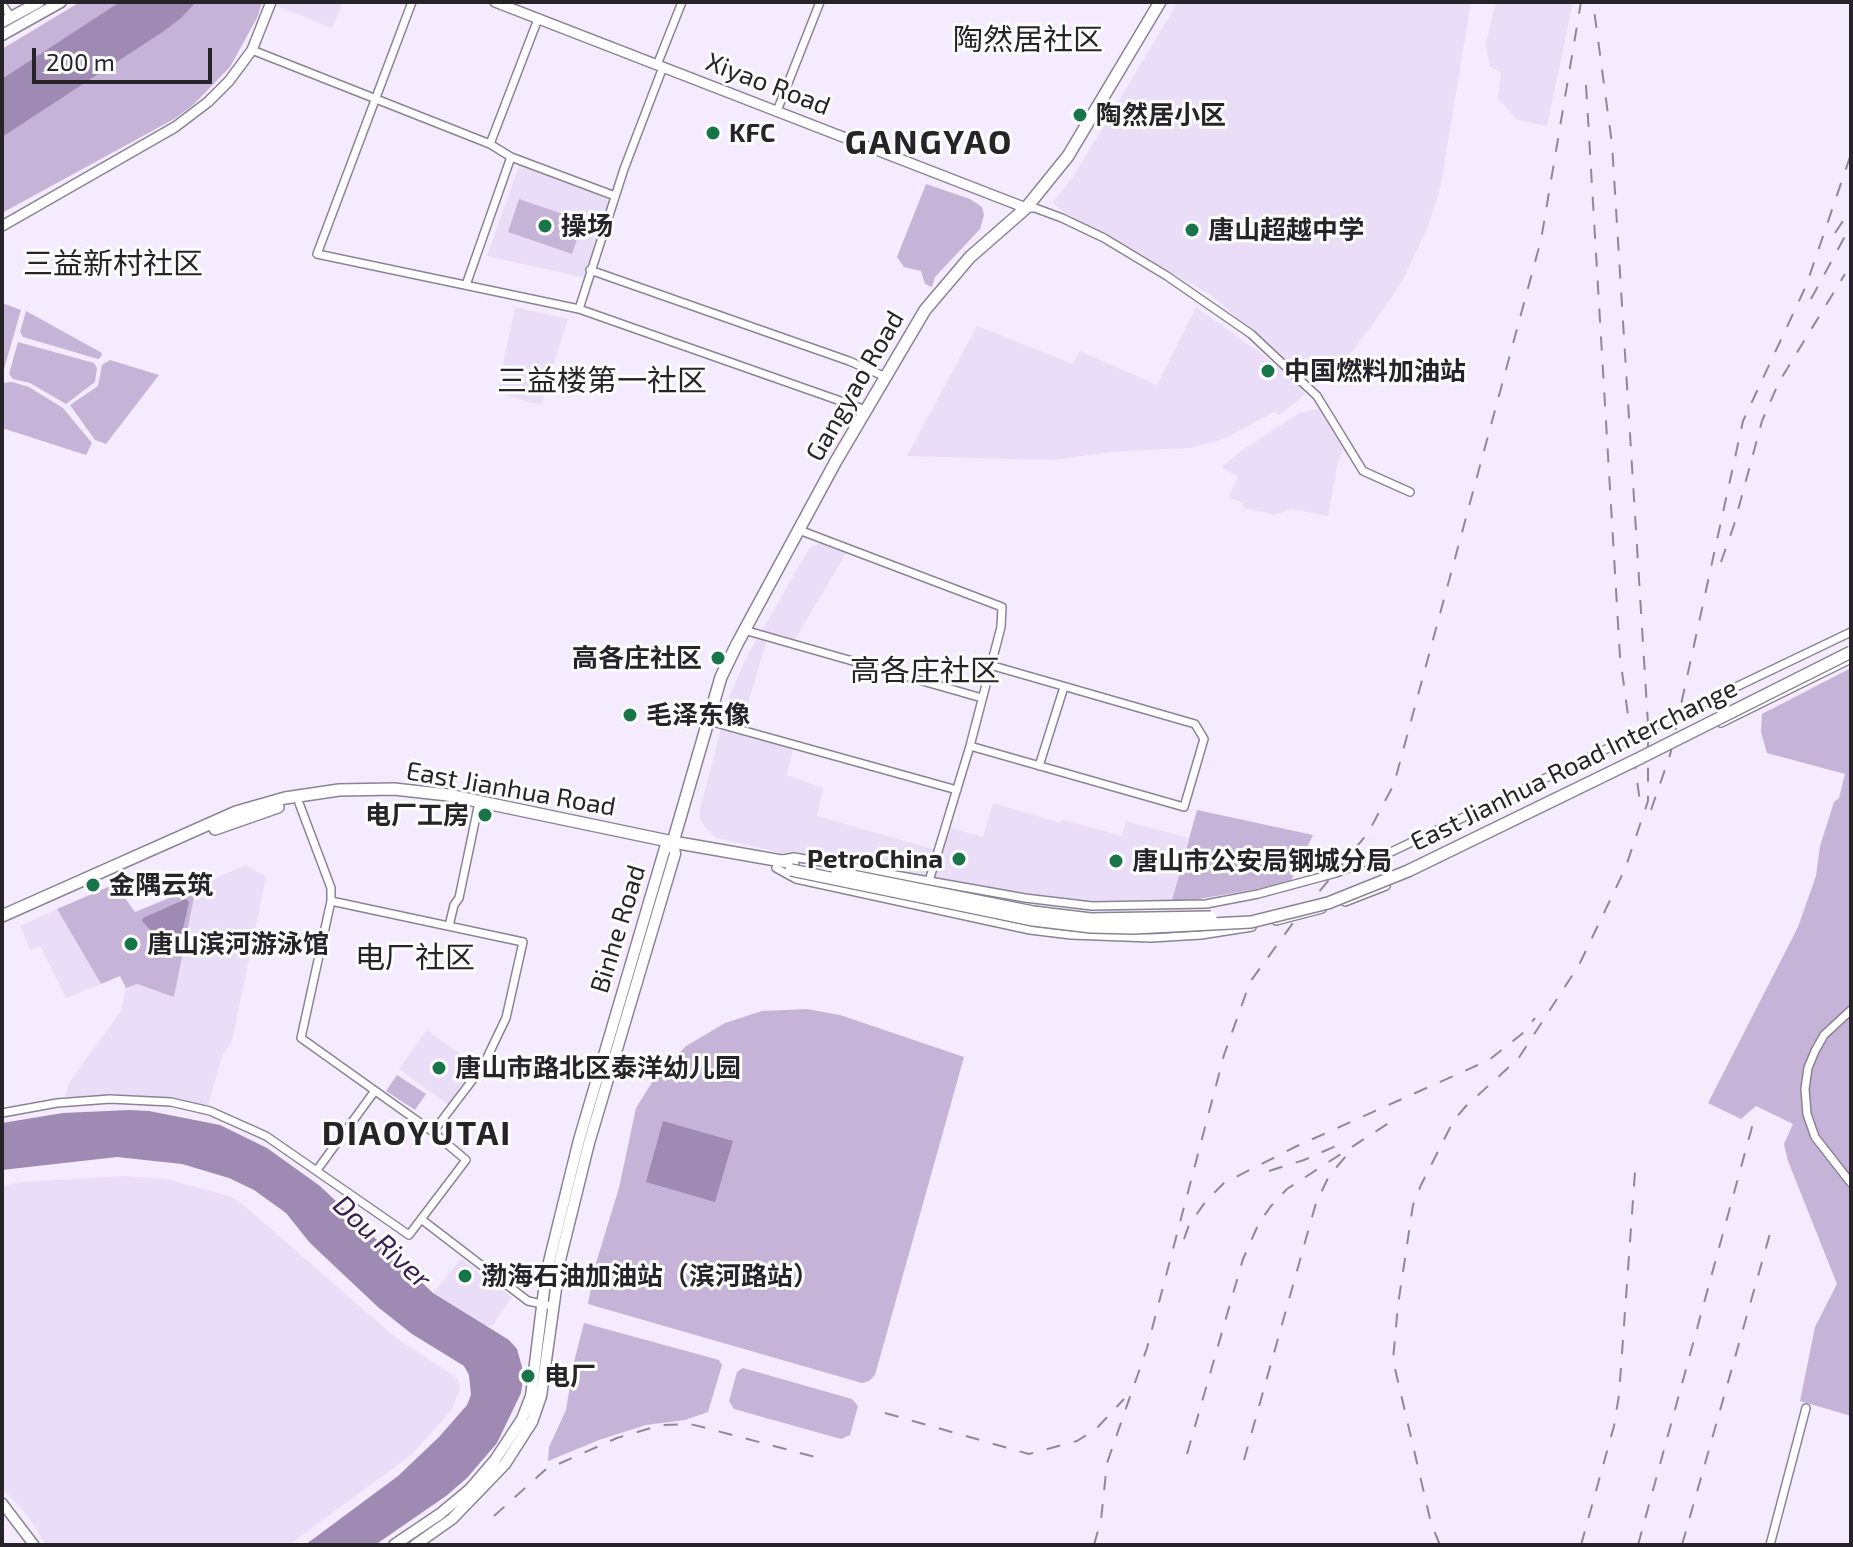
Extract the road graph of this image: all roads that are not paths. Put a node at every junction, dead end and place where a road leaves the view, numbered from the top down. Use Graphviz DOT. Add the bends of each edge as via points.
graph roads {
  1 [pos="39,2"];
  2 [pos="61,2"];
  3 [pos="271,2"];
  4 [pos="412,2"];
  5 [pos="495,2"];
  6 [pos="682,2"];
  7 [pos="820,2"];
  8 [pos="1160,2"];
  9 [pos="2,4"];
  10 [pos="538,19"];
  11 [pos="11,21"];
  12 [pos="2,35"];
  13 [pos="252,50"];
  14 [pos="660,66"];
  15 [pos="374,97"];
  16 [pos="777,111"];
  17 [pos="490,144"];
  18 [pos="511,157"];
  19 [pos="615,196"];
  20 [pos="1026,208"];
  21 [pos="2,226"];
  22 [pos="590,270"];
  23 [pos="466,285"];
  24 [pos="579,309"];
  25 [pos="886,377"];
  26 [pos="866,410"];
  27 [pos="1410,492"];
  28 [pos="799,530"];
  29 [pos="744,630"];
  30 [pos="1851,632"];
  31 [pos="1851,644"];
  32 [pos="1851,652"];
  33 [pos="1851,659"];
  34 [pos="990,665"];
  35 [pos="1064,687"];
  36 [pos="982,698"];
  37 [pos="709,721"];
  38 [pos="970,746"];
  39 [pos="1039,766"];
  40 [pos="957,790"];
  41 [pos="299,803"];
  42 [pos="478,807"];
  43 [pos="671,847"];
  44 [pos="776,865"];
  45 [pos="792,867"];
  46 [pos="929,881"];
  47 [pos="331,901"];
  48 [pos="2,916"];
  49 [pos="2,922"];
  50 [pos="449,926"];
  51 [pos="1851,1010"];
  52 [pos="374,1092"];
  53 [pos="2,1113"];
  54 [pos="433,1132"];
  55 [pos="317,1170"];
  56 [pos="1851,1183"];
  57 [pos="421,1219"];
  58 [pos="548,1305"];
  59 [pos="1806,1408"];
  60 [pos="2,1503"];
  61 [pos="34,1545"];
  62 [pos="394,1545"];
  63 [pos="415,1545"];
  64 [pos="1770,1545"];
  1 -- 11 [label="main road"];
  2 -- 11 [label="main road"];
  3 -- 13 [label="street"];
  4 -- 15 [label="street"];
  5 -- 10 [label="street, Xiyao Road"];
  6 -- 14 [label="street"];
  7 -- 16 [label="street"];
  8 -- 20 [label="main road, Gangyao Road" via="1068,156"];
  9 -- 11 [label="street"];
  10 -- 14 [label="street, Xiyao Road"];
  10 -- 17 [label="street"];
  11 -- 12 [label="main road"];
  13 -- 15 [label="street"];
  13 -- 21 [label="street" via="229,81 175,127"];
  14 -- 16 [label="street, Xiyao Road"];
  14 -- 19 [label="street"];
  15 -- 17 [label="street"];
  15 -- 23 [label="street" via="317,254"];
  16 -- 20 [label="street, Xiyao Road"];
  17 -- 18 [label="street"];
  18 -- 19 [label="street"];
  18 -- 23 [label="street"];
  19 -- 22 [label="street"];
  20 -- 25 [label="main road, Gangyao Road" via="970,257 925,310"];
  20 -- 27 [label="street" via="1104,238 1251,334 1317,396 1363,471"];
  22 -- 24 [label="street"];
  22 -- 25 [label="street"];
  23 -- 24 [label="street"];
  24 -- 26 [label="street"];
  25 -- 26 [label="main road, Gangyao Road"];
  26 -- 28 [label="main road, Gangyao Road"];
  28 -- 29 [label="main road, Gangyao Road"];
  28 -- 34 [label="street" via="1002,607"];
  29 -- 36 [label="street"];
  29 -- 37 [label="main road, Gangyao Road" via="721,677"];
  30 -- 46 [label="street" via="1391,852 1311,881 1206,904 1130,907 1053,902"];
  31 -- 45 [label="main road, East Jianhua Road Interchange, bridge" via="1409,864 1326,896 1252,915 1091,919"];
  32 -- 45 [label="main road, East Jianhua Road Interchange, bridge" via="1408,871 1328,903 1251,922 1091,927 1033,920"];
  33 -- 44 [label="street" via="1411,875 1308,914 1249,927 1151,938 1030,930 796,879"];
  34 -- 35 [label="street"];
  34 -- 36 [label="street"];
  35 -- 39 [label="street"];
  35 -- 39 [label="street" via="1195,724 1204,739 1184,807"];
  36 -- 38 [label="street"];
  37 -- 40 [label="street"];
  37 -- 43 [label="main road, Gangyao Road"];
  38 -- 39 [label="street"];
  38 -- 40 [label="street"];
  40 -- 46 [label="street"];
  41 -- 42 [label="main road, East Jianhua Road" via="366,795"];
  41 -- 47 [label="street" via="331,888"];
  41 -- 49 [label="main road, East Jianhua Road" via="210,830"];
  42 -- 43 [label="main road, East Jianhua Road"];
  42 -- 50 [label="street"];
  43 -- 44 [label="main road, East Jianhua Road"];
  43 -- 48 [label="main road, East Jianhua Road" via="448,795 366,788 310,793 236,812"];
  43 -- 58 [label="main road, Binhe Road" via="579,1140 552,1245"];
  44 -- 45 [label="main road, East Jianhua Road"];
  44 -- 46 [label="street" via="794,857"];
  47 -- 50 [label="street"];
  47 -- 52 [label="street" via="301,1038"];
  50 -- 54 [label="street" via="523,942 506,1018 483,1066"];
  51 -- 56 [label="street" via="1824,1035 1808,1068 1805,1089 1815,1137"];
  52 -- 54 [label="street"];
  52 -- 55 [label="street"];
  53 -- 55 [label="street" via="80,1101 171,1102 238,1121"];
  54 -- 57 [label="street" via="466,1160"];
  55 -- 57 [label="street" via="409,1235"];
  57 -- 58 [label="street" via="528,1301"];
  58 -- 62 [label="main road, Binhe Road" via="531,1396 509,1441 470,1489"];
  58 -- 63 [label="main road, Binhe Road" via="541,1396 532,1422 472,1500"];
  59 -- 64 [label="street"];
  60 -- 61 [label="street"];
}
